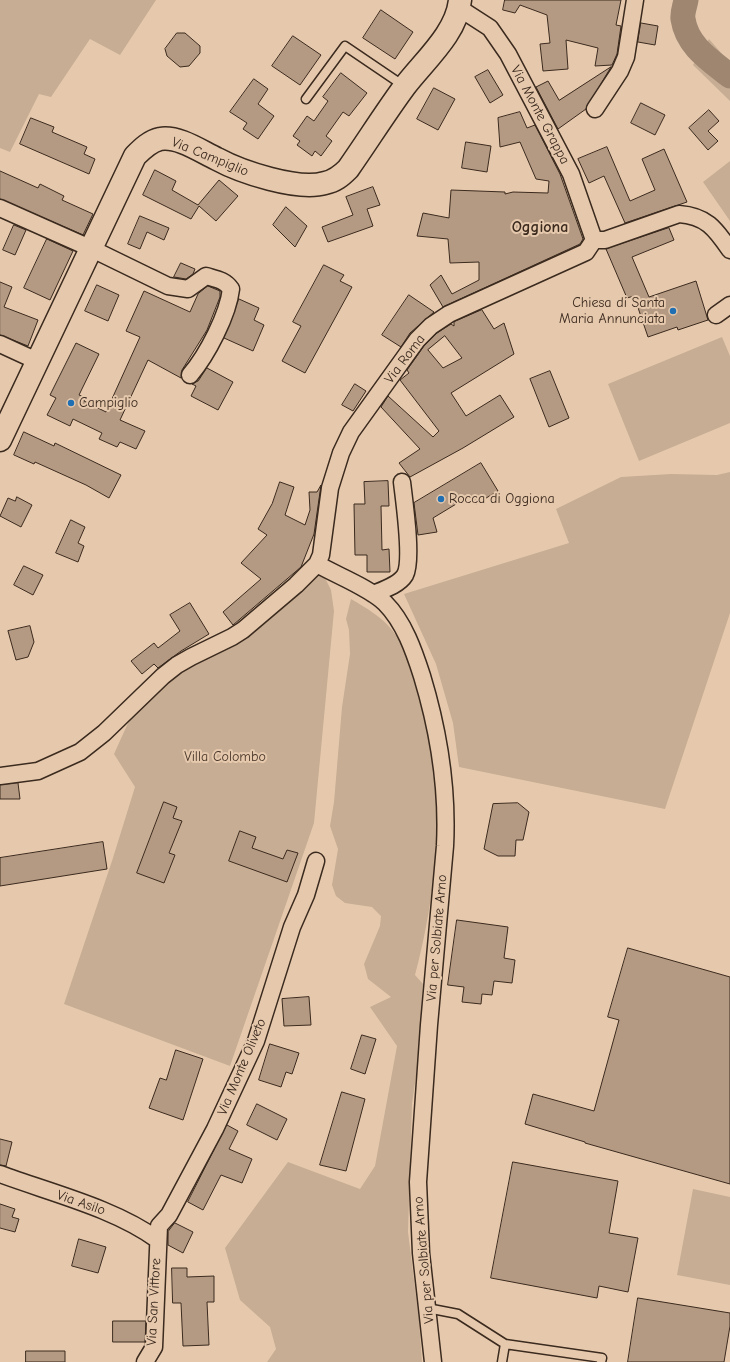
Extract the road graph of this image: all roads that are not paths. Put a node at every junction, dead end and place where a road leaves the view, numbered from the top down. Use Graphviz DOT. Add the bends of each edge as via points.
graph roads {
  1 [pos="635,0"];
  2 [pos="460,4"];
  3 [pos="405,87"];
  4 [pos="306,99"];
  5 [pos="595,109"];
  6 [pos="0,208"];
  7 [pos="594,240"];
  8 [pos="90,248"];
  9 [pos="730,250"];
  10 [pos="730,305"];
  11 [pos="716,315"];
  12 [pos="0,344"];
  13 [pos="37,361"];
  14 [pos="190,375"];
  15 [pos="0,440"];
  16 [pos="402,482"];
  17 [pos="317,564"];
  18 [pos="373,594"];
  19 [pos="0,776"];
  20 [pos="316,861"];
  21 [pos="0,1174"];
  22 [pos="158,1240"];
  23 [pos="427,1308"];
  24 [pos="505,1344"];
  25 [pos="145,1362"];
  26 [pos="433,1362"];
  27 [pos="502,1362"];
  28 [pos="601,1362"];
  1 -- 5 [label="street" via="626,57 620,71"];
  2 -- 3 [label="street, Via Campiglio" via="449,31"];
  2 -- 7 [label="street, Via Monte Grappa" via="490,28 508,54 570,174"];
  3 -- 4 [label="lane" via="345,46"];
  3 -- 8 [label="street, Via Campiglio" via="348,169 338,178 325,184 297,184 249,173 174,140 159,139 135,156"];
  6 -- 8 [label="street"];
  7 -- 9 [label="street" via="605,240 679,214 690,215 715,227"];
  7 -- 17 [label="street, Via Roma" via="586,252 449,314 431,326 417,340 351,432 341,453 330,488"];
  8 -- 13 [label="street, Via Campiglio"];
  8 -- 14 [label="street" via="168,286 188,289 206,276 219,279 228,285 231,289 228,304 203,359"];
  10 -- 11 [label="street"];
  12 -- 13 [label="street"];
  13 -- 15 [label="street, Via Campiglio"];
  16 -- 18 [label="street" via="408,556 405,575 392,587"];
  17 -- 18 [label="street, Via per Solbiate Arno"];
  17 -- 19 [label="street" via="232,638 191,657 163,676 104,733 80,752 38,771"];
  18 -- 23 [label="street, Via per Solbiate Arno" via="394,612 410,642 439,738 446,790 445,846 418,1182 420,1253"];
  20 -- 22 [label="street, Via Monte Oliveto" via="256,1041 215,1129 169,1214 159,1226"];
  21 -- 22 [label="street, Via Asilo" via="115,1215"];
  22 -- 25 [label="street, Via San Vittore" via="154,1347"];
  23 -- 24 [label="lane" via="458,1314"];
  23 -- 26 [label="street, Via per Solbiate Arno"];
  24 -- 27 [label="lane"];
  24 -- 28 [label="lane" via="602,1358"];
}
